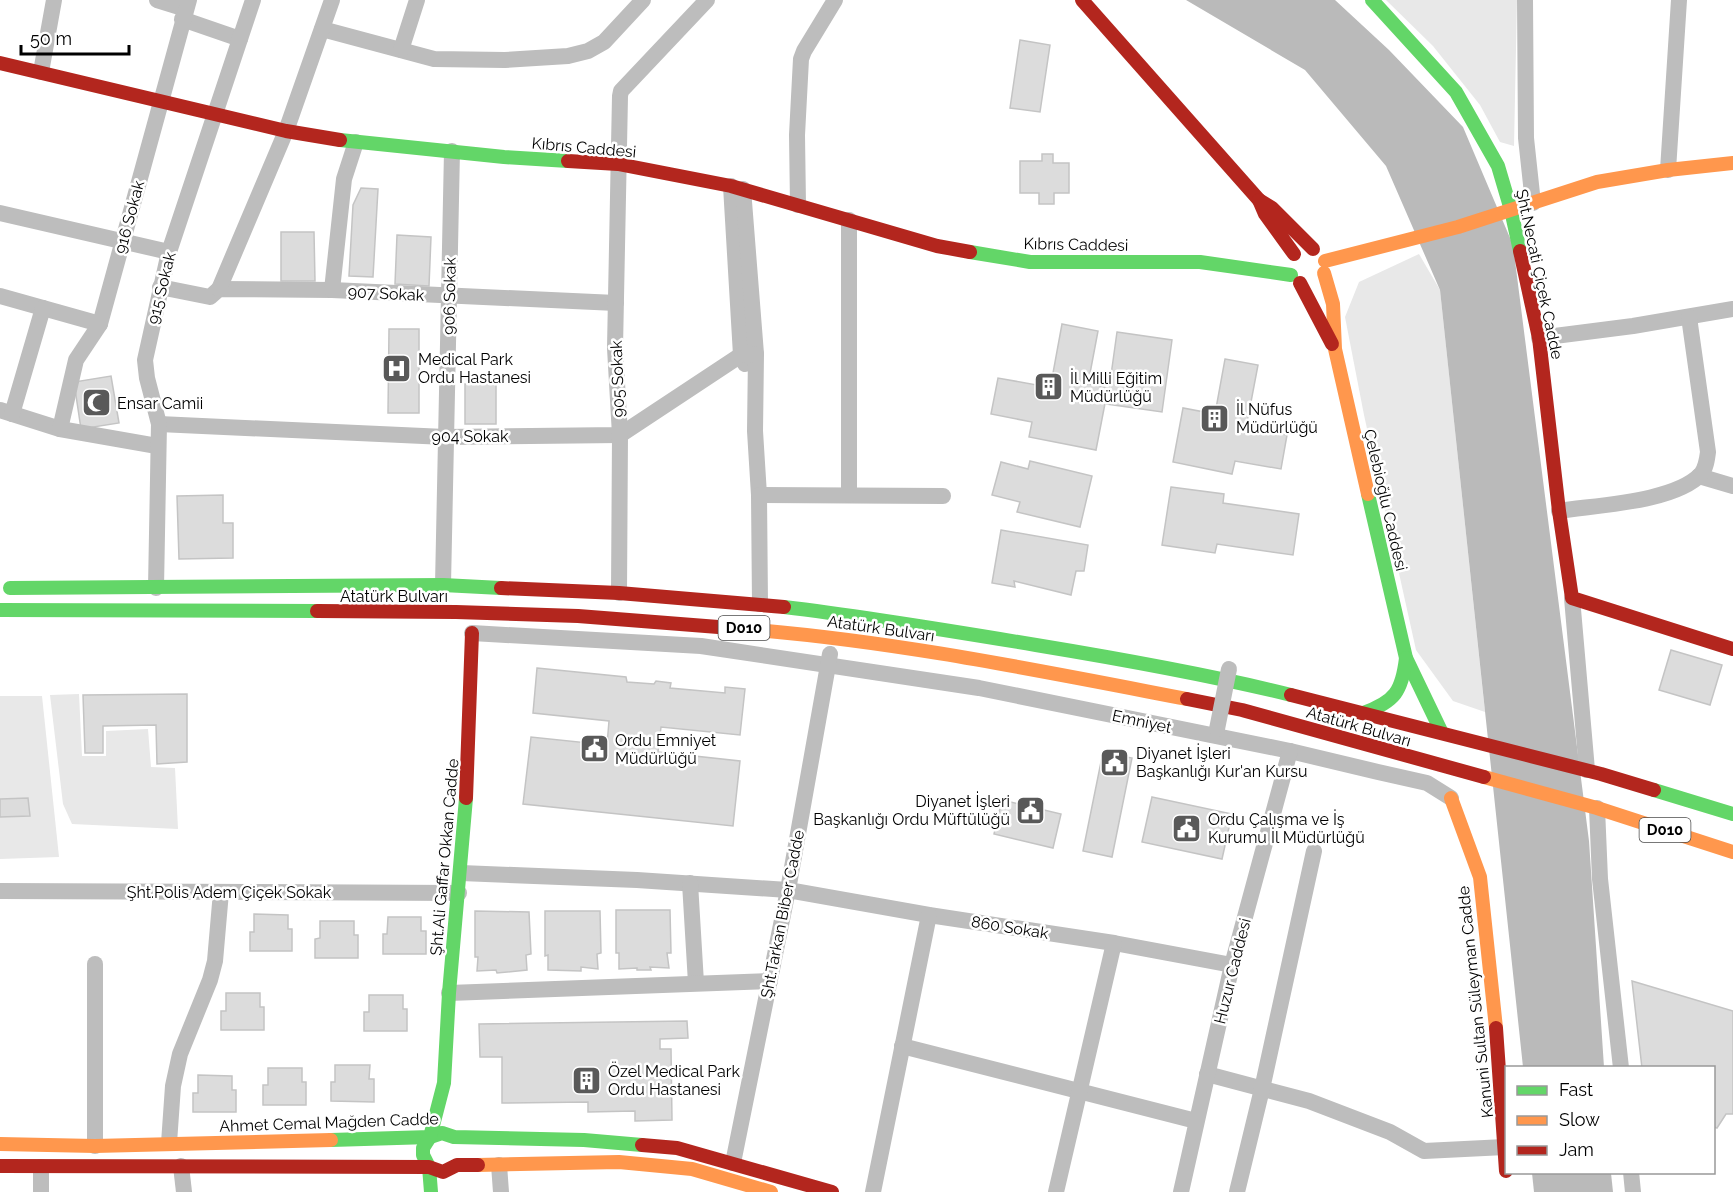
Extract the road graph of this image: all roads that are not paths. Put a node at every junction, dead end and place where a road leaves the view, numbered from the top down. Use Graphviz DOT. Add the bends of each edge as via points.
graph roads {
  1 [pos="54,0"];
  2 [pos="157,0"];
  3 [pos="253,0"];
  4 [pos="332,0"];
  5 [pos="417,0"];
  6 [pos="643,0"];
  7 [pos="707,0"];
  8 [pos="835,0"];
  9 [pos="1082,0"];
  10 [pos="1372,0"];
  11 [pos="1525,0"];
  12 [pos="1679,0"];
  13 [pos="186,10"];
  14 [pos="322,29"];
  15 [pos="240,39"];
  16 [pos="401,50"];
  17 [pos="0,63"];
  18 [pos="41,72"];
  19 [pos="160,101"];
  20 [pos="215,115"];
  21 [pos="286,131"];
  22 [pos="356,142"];
  23 [pos="452,151"];
  24 [pos="1733,163"];
  25 [pos="618,164"];
  26 [pos="1668,170"];
  27 [pos="737,187"];
  28 [pos="1259,200"];
  29 [pos="1533,203"];
  30 [pos="798,205"];
  31 [pos="1511,210"];
  32 [pos="0,213"];
  33 [pos="849,220"];
  34 [pos="122,241"];
  35 [pos="1313,249"];
  36 [pos="169,252"];
  37 [pos="1289,256"];
  38 [pos="1259,257"];
  39 [pos="1200,262"];
  40 [pos="1325,267"];
  41 [pos="1296,279"];
  42 [pos="160,287"];
  43 [pos="219,289"];
  44 [pos="332,290"];
  45 [pos="0,296"];
  46 [pos="450,296"];
  47 [pos="616,303"];
  48 [pos="43,308"];
  49 [pos="1733,309"];
  50 [pos="1689,316"];
  51 [pos="100,324"];
  52 [pos="1539,338"];
  53 [pos="1335,349"];
  54 [pos="749,354"];
  55 [pos="6,412"];
  56 [pos="159,424"];
  57 [pos="60,429"];
  58 [pos="620,435"];
  59 [pos="445,437"];
  60 [pos="157,446"];
  61 [pos="1693,479"];
  62 [pos="1733,486"];
  63 [pos="759,495"];
  64 [pos="849,495"];
  65 [pos="943,496"];
  66 [pos="1559,511"];
  67 [pos="443,585"];
  68 [pos="0,588"];
  69 [pos="156,588"];
  70 [pos="619,593"];
  71 [pos="1572,598"];
  72 [pos="760,604"];
  73 [pos="0,610"];
  74 [pos="471,633"];
  75 [pos="832,638"];
  76 [pos="1733,649"];
  77 [pos="1406,658"];
  78 [pos="828,664"];
  79 [pos="1229,669"];
  80 [pos="1363,713"];
  81 [pos="1255,714"];
  82 [pos="1217,729"];
  83 [pos="1442,733"];
  84 [pos="1246,743"];
  85 [pos="1290,751"];
  86 [pos="1594,772"];
  87 [pos="1451,798"];
  88 [pos="1597,808"];
  89 [pos="1733,814"];
  90 [pos="1314,851"];
  91 [pos="1733,852"];
  92 [pos="461,873"];
  93 [pos="690,883"];
  94 [pos="788,890"];
  95 [pos="0,891"];
  96 [pos="221,892"];
  97 [pos="459,893"];
  98 [pos="929,915"];
  99 [pos="1114,943"];
  100 [pos="95,964"];
  101 [pos="1232,965"];
  102 [pos="770,981"];
  103 [pos="696,983"];
  104 [pos="449,993"];
  105 [pos="902,1046"];
  106 [pos="1621,1066"];
  107 [pos="1207,1074"];
  108 [pos="444,1083"];
  109 [pos="1262,1089"];
  110 [pos="1080,1092"];
  111 [pos="1196,1121"];
  112 [pos="452,1127"];
  113 [pos="430,1137"];
  114 [pos="169,1143"];
  115 [pos="0,1144"];
  116 [pos="95,1146"];
  117 [pos="1505,1148"];
  118 [pos="733,1163"];
  119 [pos="457,1165"];
  120 [pos="499,1165"];
  121 [pos="181,1166"];
  122 [pos="0,1167"];
  123 [pos="41,1167"];
  124 [pos="429,1167"];
  125 [pos="1631,1174"];
  126 [pos="449,1183"];
  127 [pos="743,1188"];
  128 [pos="41,1192"];
  129 [pos="184,1192"];
  130 [pos="431,1192"];
  131 [pos="501,1192"];
  132 [pos="771,1192"];
  133 [pos="832,1192"];
  134 [pos="873,1192"];
  135 [pos="1056,1192"];
  136 [pos="1181,1192"];
  137 [pos="1237,1192"];
  138 [pos="1633,1192"];
  1 -- 18 [label="street"];
  2 -- 13 [label="street"];
  3 -- 15 [label="street, 915 Sokak"];
  4 -- 14 [label="street"];
  5 -- 16 [label="street"];
  6 -- 16 [label="street" via="604,42 567,56 434,59"];
  7 -- 25 [label="street, 905 Sokak" via="621,91"];
  8 -- 30 [label="street" via="801,59"];
  9 -- 28 [label="main road"];
  10 -- 31 [label="main road, Şht.Necati Çiçek Cadde" via="1456,92 1498,166"];
  11 -- 29 [label="street" via="1526,138"];
  12 -- 26 [label="street"];
  13 -- 15 [label="street"];
  13 -- 19 [label="street, 916 Sokak"];
  14 -- 16 [label="street"];
  14 -- 21 [label="street"];
  15 -- 20 [label="street, 915 Sokak"];
  17 -- 18 [label="main road, Kıbrıs Caddesi"];
  18 -- 19 [label="main road, Kıbrıs Caddesi"];
  19 -- 20 [label="main road, Kıbrıs Caddesi"];
  19 -- 34 [label="street, 916 Sokak"];
  20 -- 21 [label="main road, Kıbrıs Caddesi"];
  20 -- 36 [label="street, 915 Sokak"];
  21 -- 22 [label="main road, Kıbrıs Caddesi"];
  21 -- 43 [label="street"];
  22 -- 23 [label="main road, Kıbrıs Caddesi"];
  22 -- 44 [label="street" via="344,179"];
  23 -- 25 [label="main road, Kıbrıs Caddesi"];
  23 -- 46 [label="street, 906 Sokak"];
  24 -- 26 [label="main road"];
  25 -- 27 [label="main road, Kıbrıs Caddesi"];
  25 -- 47 [label="street, 905 Sokak"];
  26 -- 29 [label="main road" via="1597,182"];
  27 -- 30 [label="main road, Kıbrıs Caddesi"];
  27 -- 54 [label="street"];
  28 -- 35 [label="main road"];
  28 -- 37 [label="main road"];
  29 -- 31 [label="main road"];
  30 -- 33 [label="main road, Kıbrıs Caddesi"];
  31 -- 40 [label="main road"];
  31 -- 52 [label="main road, Şht.Necati Çiçek Cadde"];
  32 -- 34 [label="street"];
  33 -- 39 [label="main road, Kıbrıs Caddesi" via="937,246 1030,262"];
  33 -- 64 [label="street"];
  34 -- 36 [label="street"];
  34 -- 51 [label="street, 916 Sokak"];
  35 -- 37 [label="main road" via="1302,249"];
  35 -- 40 [label="main road" via="1323,256"];
  36 -- 42 [label="street, 915 Sokak"];
  37 -- 41 [label="main road" via="1289,268"];
  38 -- 39 [label="main road, Kıbrıs Caddesi"];
  39 -- 41 [label="main road, Kıbrıs Caddesi"];
  40 -- 41 [label="main road" via="1322,278 1312,284"];
  40 -- 53 [label="main road, Çelebioğlu Caddesi" via="1333,304"];
  41 -- 53 [label="main road, Çelebioğlu Caddesi"];
  42 -- 43 [label="street, 907 Sokak" via="210,297"];
  42 -- 56 [label="street, 915 Sokak" via="144,360"];
  43 -- 44 [label="street, 907 Sokak"];
  44 -- 46 [label="street, 907 Sokak"];
  45 -- 48 [label="street"];
  46 -- 47 [label="street, 907 Sokak"];
  46 -- 59 [label="street, 906 Sokak"];
  47 -- 58 [label="street, 905 Sokak"];
  48 -- 51 [label="street"];
  48 -- 55 [label="street"];
  49 -- 50 [label="street"];
  50 -- 52 [label="street"];
  50 -- 61 [label="street" via="1708,452 1704,469"];
  51 -- 57 [label="street, 916 Sokak" via="76,360"];
  52 -- 66 [label="main road, Şht.Necati Çiçek Cadde"];
  53 -- 77 [label="main road, Çelebioğlu Caddesi"];
  54 -- 58 [label="street"];
  54 -- 63 [label="street" via="756,390"];
  55 -- 57 [label="street"];
  56 -- 59 [label="street, 904 Sokak"];
  56 -- 60 [label="street, 915 Sokak"];
  57 -- 60 [label="street"];
  58 -- 59 [label="street, 904 Sokak"];
  58 -- 70 [label="street, 905 Sokak"];
  59 -- 67 [label="street, 906 Sokak"];
  60 -- 69 [label="street, 915 Sokak"];
  61 -- 62 [label="street"];
  61 -- 66 [label="street" via="1654,497"];
  63 -- 64 [label="street"];
  63 -- 72 [label="street"];
  64 -- 65 [label="street"];
  66 -- 71 [label="main road, Şht.Necati Çiçek Cadde"];
  67 -- 69 [label="main road, Atatürk Bulvarı / D010"];
  67 -- 70 [label="main road, Atatürk Bulvarı / D010"];
  68 -- 69 [label="main road, Atatürk Bulvarı / D010"];
  70 -- 72 [label="main road, Atatürk Bulvarı / D010"];
  71 -- 76 [label="main road"];
  71 -- 86 [label="street"];
  72 -- 80 [label="main road, Atatürk Bulvarı / D010" via="871,617 1204,669"];
  73 -- 75 [label="main road, Atatürk Bulvarı / D010" via="578,616"];
  74 -- 78 [label="street, Emniyet" via="701,646"];
  74 -- 92 [label="main road, Şht.Ali Gaffar Okkan Cadde" via="469,761"];
  75 -- 78 [label="street, Şht.Tarkan Biber Cadde"];
  75 -- 81 [label="main road, Atatürk Bulvarı / D010" via="988,660"];
  77 -- 80 [label="main road" via="1404,681 1395,695 1382,707"];
  77 -- 83 [label="main road"];
  78 -- 84 [label="street, Emniyet" via="979,688"];
  78 -- 94 [label="street, Şht.Tarkan Biber Cadde"];
  79 -- 82 [label="street, bridge"];
  80 -- 83 [label="main road, Atatürk Bulvarı / D010"];
  81 -- 84 [label="street"];
  81 -- 88 [label="main road, Atatürk Bulvarı / D010"];
  83 -- 86 [label="main road, Atatürk Bulvarı / D010"];
  84 -- 85 [label="street, Emniyet"];
  85 -- 87 [label="street, Emniyet" via="1427,783"];
  85 -- 101 [label="street, Huzur Caddesi"];
  86 -- 89 [label="main road, Atatürk Bulvarı / D010"];
  87 -- 117 [label="main road, Kanuni Sultan Süleyman Cadde" via="1480,877"];
  88 -- 91 [label="main road, Atatürk Bulvarı / D010"];
  88 -- 106 [label="street" via="1600,879"];
  90 -- 109 [label="street"];
  92 -- 93 [label="street, 860 Sokak"];
  92 -- 97 [label="main road, Şht.Ali Gaffar Okkan Cadde"];
  93 -- 94 [label="street, 860 Sokak"];
  93 -- 103 [label="street"];
  94 -- 98 [label="street, 860 Sokak"];
  94 -- 102 [label="street, Şht.Tarkan Biber Cadde"];
  95 -- 96 [label="street, Şht.Polis Adem Çiçek Sokak"];
  96 -- 97 [label="street, Şht.Polis Adem Çiçek Sokak"];
  96 -- 114 [label="street" via="215,961 180,1054 173,1086"];
  97 -- 104 [label="main road, Şht.Ali Gaffar Okkan Cadde"];
  98 -- 99 [label="street, 860 Sokak"];
  98 -- 105 [label="street"];
  99 -- 101 [label="street, 860 Sokak"];
  99 -- 110 [label="street"];
  100 -- 116 [label="street"];
  101 -- 107 [label="street, Huzur Caddesi"];
  102 -- 103 [label="street"];
  102 -- 118 [label="street, Şht.Tarkan Biber Cadde"];
  103 -- 104 [label="street"];
  104 -- 108 [label="main road, Şht.Ali Gaffar Okkan Cadde"];
  105 -- 110 [label="street"];
  105 -- 134 [label="street"];
  107 -- 109 [label="street"];
  107 -- 111 [label="street, Huzur Caddesi"];
  108 -- 112 [label="main road, Şht.Ali Gaffar Okkan Cadde"];
  108 -- 113 [label="main road, Şht.Ali Gaffar Okkan Cadde"];
  109 -- 117 [label="street" via="1349,1116 1424,1151"];
  109 -- 137 [label="street"];
  110 -- 111 [label="street"];
  110 -- 135 [label="street"];
  111 -- 136 [label="street, Huzur Caddesi"];
  112 -- 113 [label="main road, Ahmet Cemal Mağden Cadde"];
  112 -- 118 [label="main road, Ahmet Cemal Mağden Cadde" via="677,1148"];
  112 -- 119 [label="main road, Şht.Ali Gaffar Okkan Cadde" via="462,1153"];
  113 -- 114 [label="main road, Ahmet Cemal Mağden Cadde"];
  113 -- 124 [label="main road, Şht.Ali Gaffar Okkan Cadde" via="423,1155"];
  114 -- 116 [label="main road, Ahmet Cemal Mağden Cadde"];
  115 -- 116 [label="main road, Ahmet Cemal Mağden Cadde"];
  118 -- 133 [label="main road, Ahmet Cemal Mağden Cadde"];
  119 -- 120 [label="main road"];
  119 -- 124 [label="main road" via="441,1172"];
  119 -- 126 [label="main road, Şht.Ali Gaffar Okkan Cadde"];
  120 -- 127 [label="main road" via="619,1162 692,1169"];
  120 -- 131 [label="street"];
  121 -- 123 [label="main road"];
  121 -- 124 [label="main road"];
  121 -- 129 [label="street"];
  122 -- 123 [label="main road"];
  123 -- 128 [label="street"];
  124 -- 130 [label="main road, Şht.Ali Gaffar Okkan Cadde"];
  125 -- 138 [label="street"];
  127 -- 132 [label="main road"];
}
